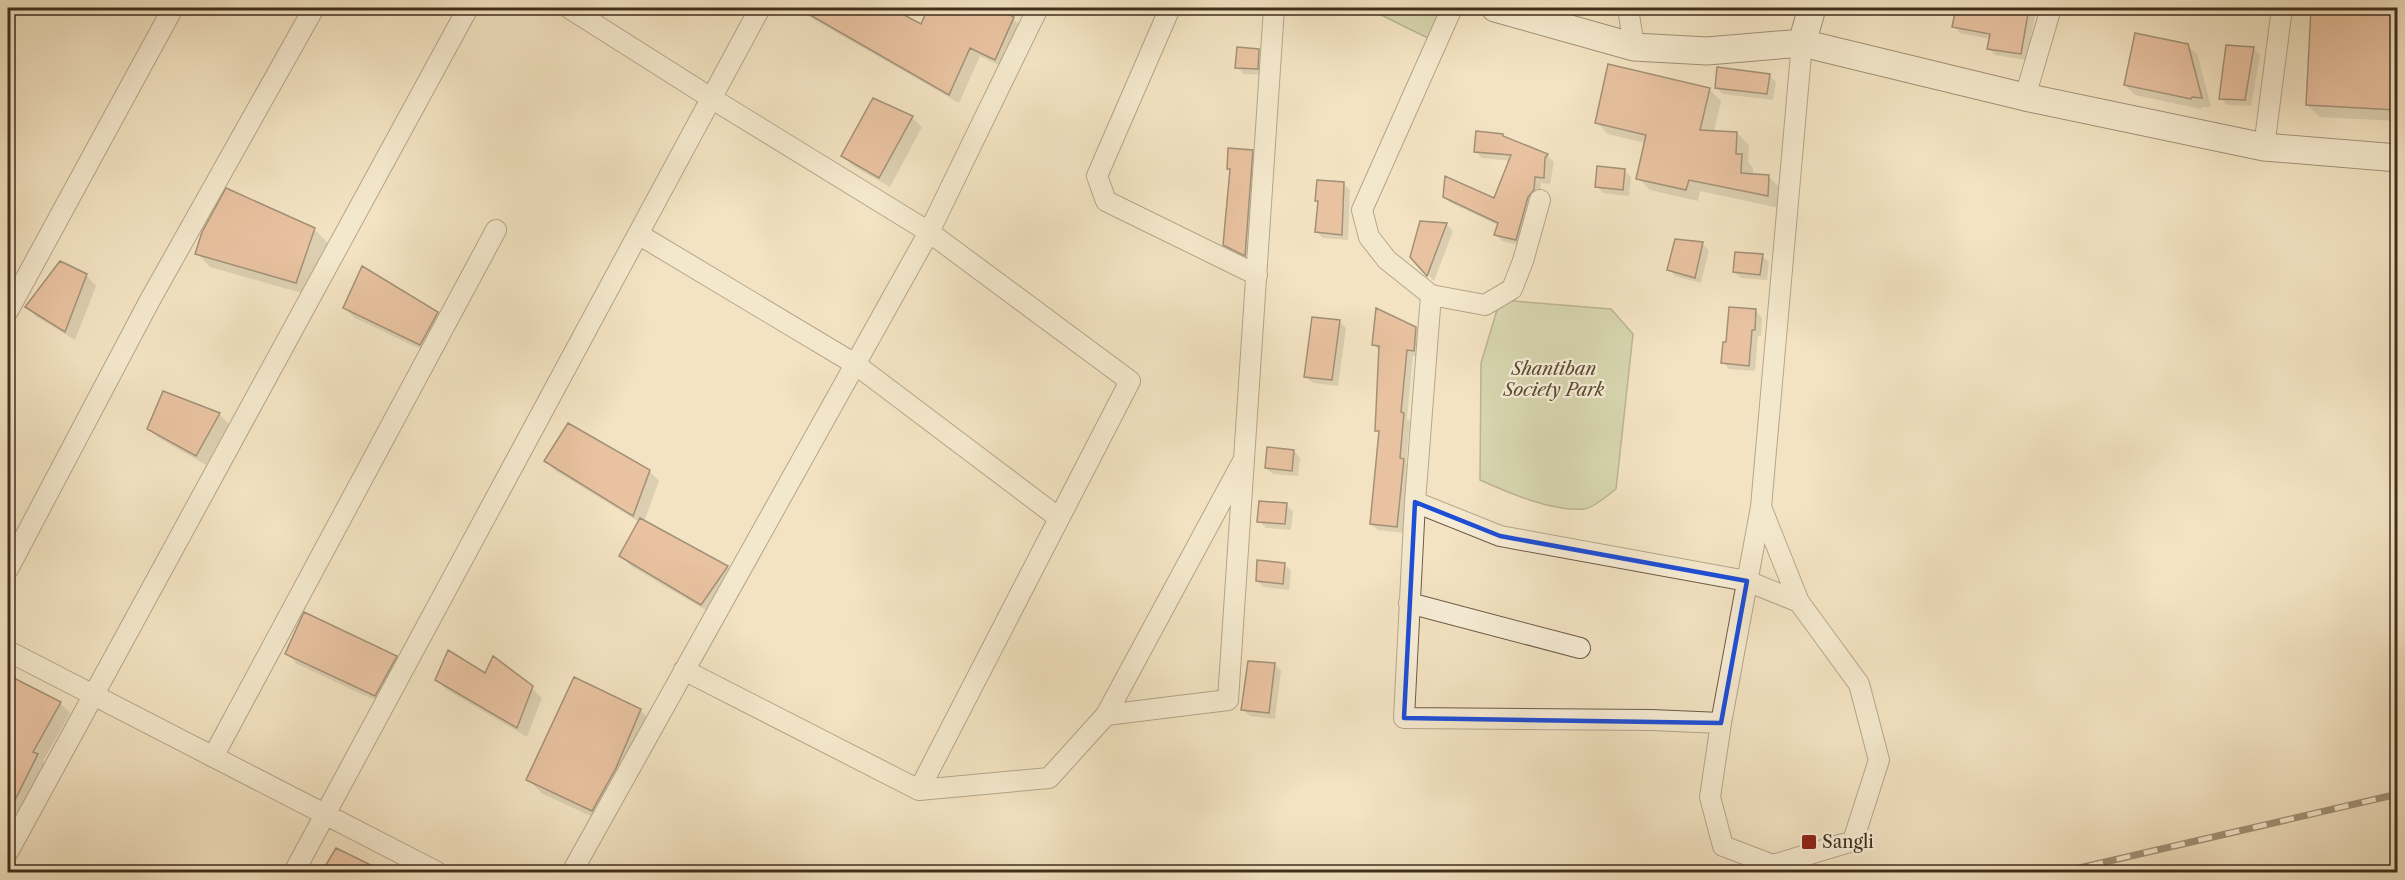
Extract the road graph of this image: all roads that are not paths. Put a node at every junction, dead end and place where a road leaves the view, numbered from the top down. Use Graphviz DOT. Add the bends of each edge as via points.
graph roads {
  1 [pos="173,8"];
  2 [pos="314,8"];
  3 [pos="468,8"];
  4 [pos="569,8"];
  5 [pos="760,8"];
  6 [pos="1038,8"];
  7 [pos="1170,8"];
  8 [pos="1274,8"];
  9 [pos="1452,8"];
  10 [pos="1495,8"];
  11 [pos="1628,8"];
  12 [pos="1812,8"];
  13 [pos="2051,8"];
  14 [pos="2282,8"];
  15 [pos="1802,43"];
  16 [pos="1634,47"];
  17 [pos="2025,97"];
  18 [pos="711,98"];
  19 [pos="2264,147"];
  20 [pos="2397,158"];
  21 [pos="1540,200"];
  22 [pos="496,230"];
  23 [pos="929,232"];
  24 [pos="638,234"];
  25 [pos="1257,275"];
  26 [pos="1431,295"];
  27 [pos="8,311"];
  28 [pos="855,364"];
  29 [pos="1246,455"];
  30 [pos="1415,502"];
  31 [pos="1761,507"];
  32 [pos="1059,518"];
  33 [pos="8,569"];
  34 [pos="1748,581"];
  35 [pos="1799,602"];
  36 [pos="1409,603"];
  37 [pos="1580,648"];
  38 [pos="8,651"];
  39 [pos="684,670"];
  40 [pos="93,695"];
  41 [pos="1106,715"];
  42 [pos="1721,723"];
  43 [pos="213,757"];
  44 [pos="919,790"];
  45 [pos="325,814"];
  46 [pos="8,852"];
  47 [pos="294,873"];
  48 [pos="437,873"];
  49 [pos="572,873"];
  1 -- 27 [label="street"];
  2 -- 33 [label="street" via="150,300"];
  3 -- 40 [label="street"];
  4 -- 18 [label="street"];
  5 -- 18 [label="street"];
  6 -- 23 [label="street"];
  7 -- 25 [label="street" via="1097,176 1106,201"];
  8 -- 25 [label="street"];
  9 -- 26 [label="street" via="1362,210 1369,237 1387,260"];
  10 -- 16 [label="main road"];
  11 -- 16 [label="street"];
  12 -- 15 [label="main road"];
  13 -- 17 [label="street"];
  14 -- 19 [label="street"];
  15 -- 16 [label="main road" via="1707,51"];
  15 -- 17 [label="main road"];
  15 -- 31 [label="street"];
  17 -- 19 [label="main road"];
  18 -- 23 [label="street"];
  18 -- 24 [label="street"];
  19 -- 20 [label="main road"];
  21 -- 26 [label="street" via="1512,289 1485,305"];
  22 -- 43 [label="street"];
  23 -- 28 [label="street"];
  23 -- 32 [label="street" via="1130,381"];
  24 -- 28 [label="street"];
  24 -- 45 [label="street"];
  25 -- 29 [label="street"];
  26 -- 30 [label="street"];
  28 -- 32 [label="street"];
  28 -- 39 [label="street"];
  29 -- 41 [label="street"];
  29 -- 41 [label="street" via="1228,700"];
  30 -- 34 [label="street" via="1500,536"];
  30 -- 36 [label="street"];
  31 -- 34 [label="street"];
  31 -- 35 [label="street"];
  32 -- 44 [label="street"];
  34 -- 35 [label="street"];
  34 -- 42 [label="street"];
  35 -- 42 [label="street" via="1858,684 1879,760 1853,841 1773,865 1723,846 1710,797"];
  36 -- 37 [label="street"];
  36 -- 42 [label="street" via="1404,718"];
  38 -- 40 [label="street"];
  39 -- 44 [label="street"];
  39 -- 49 [label="street"];
  40 -- 43 [label="street"];
  40 -- 46 [label="street"];
  41 -- 44 [label="street" via="1049,778"];
  43 -- 45 [label="street"];
  45 -- 47 [label="street"];
  45 -- 48 [label="street"];
}
